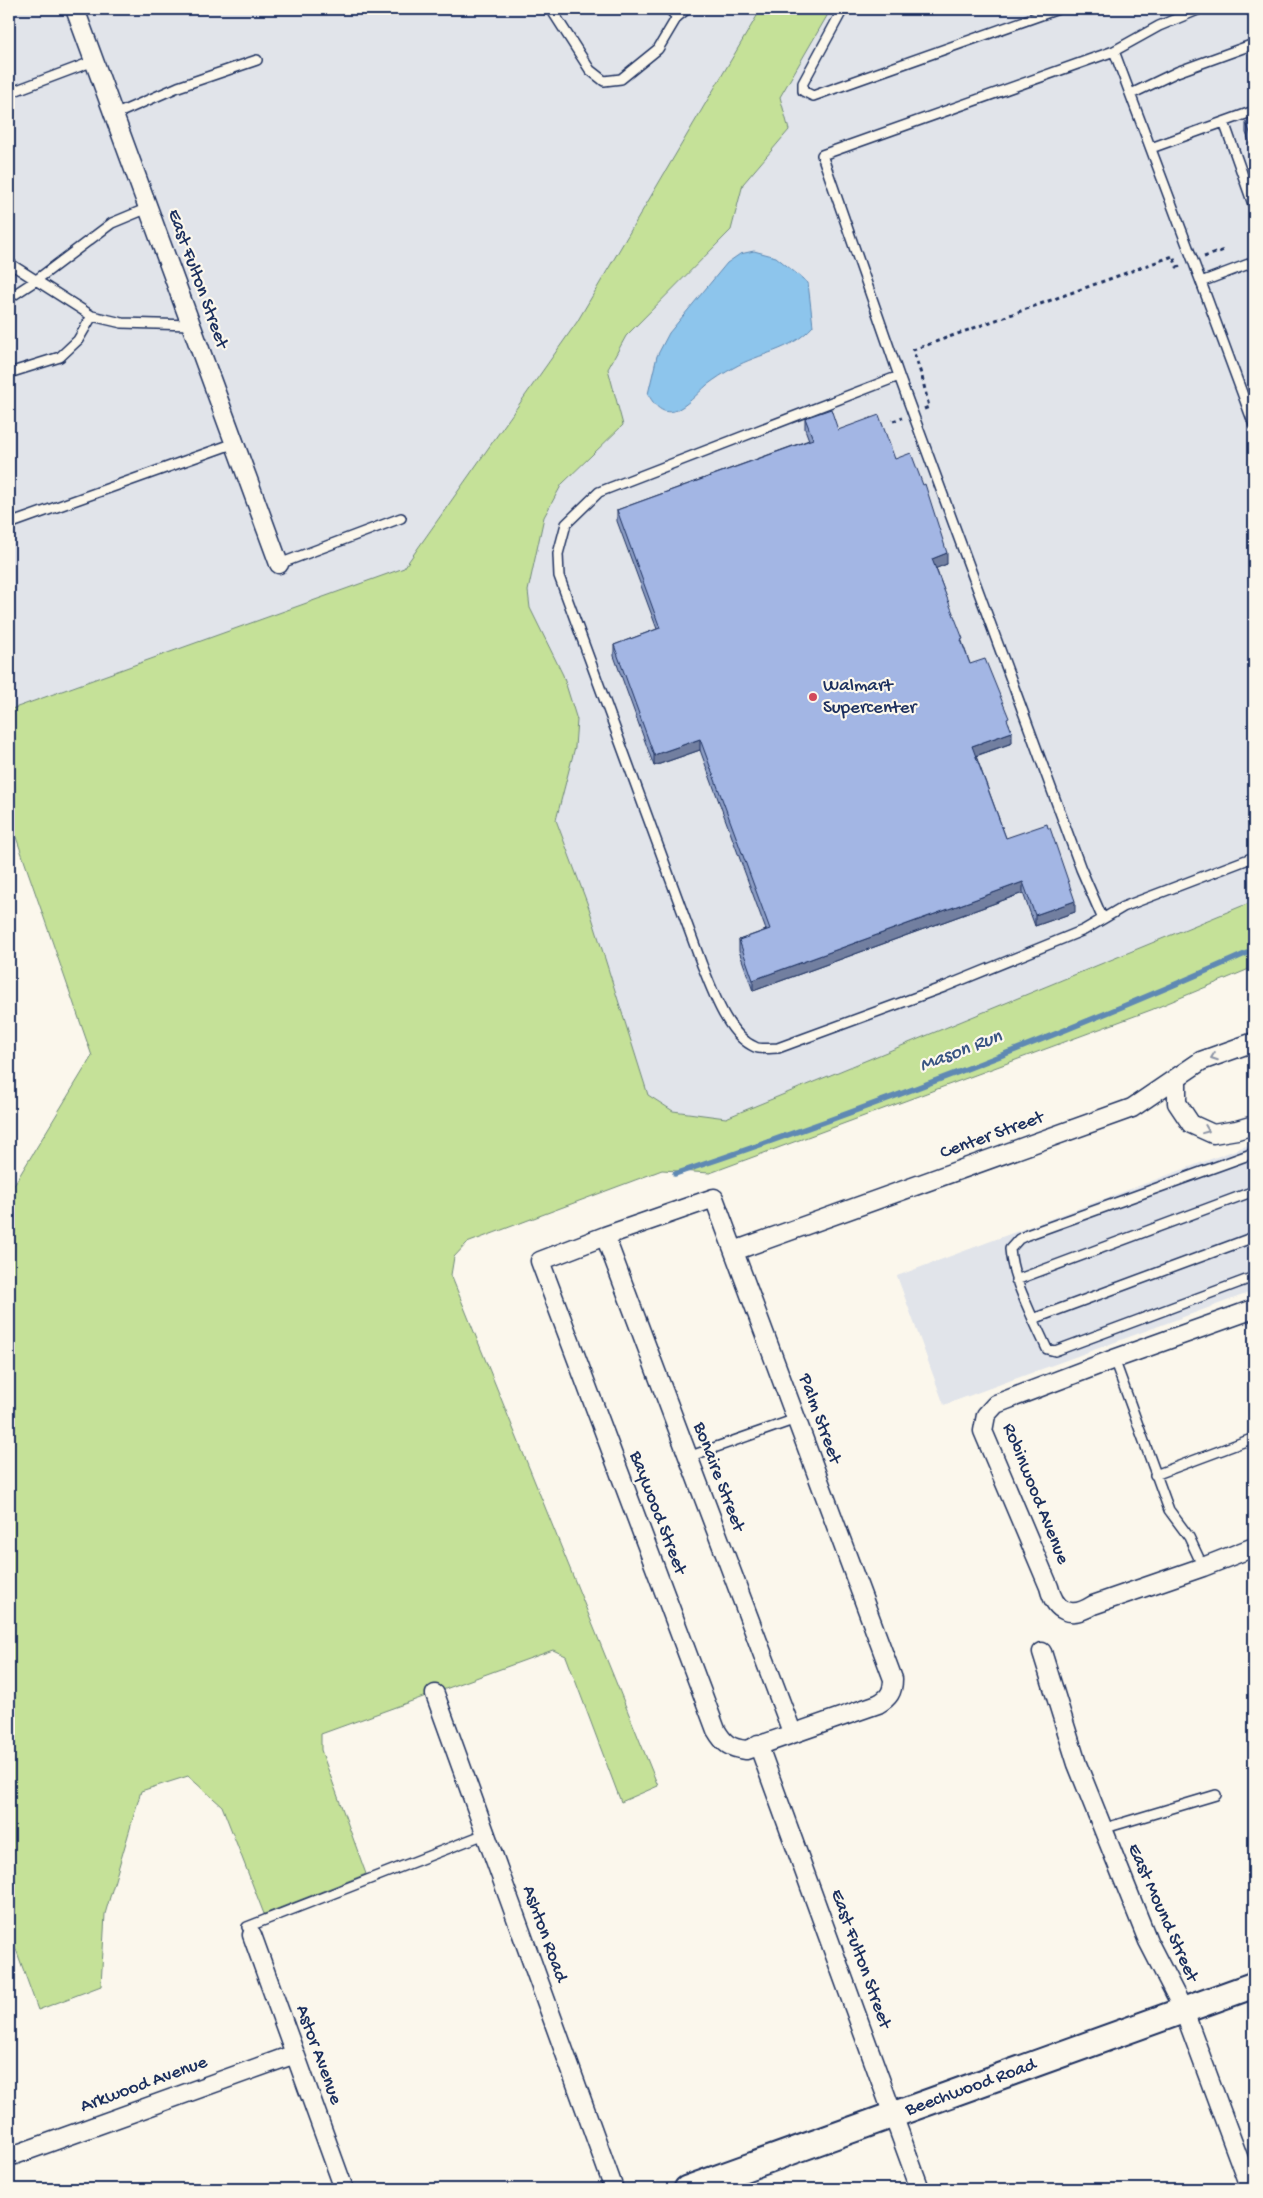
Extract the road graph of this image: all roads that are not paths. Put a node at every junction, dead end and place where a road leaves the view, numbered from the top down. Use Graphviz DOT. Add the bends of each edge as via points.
graph roads {
  1 [pos="75,9"];
  2 [pos="551,9"];
  3 [pos="670,9"];
  4 [pos="686,9"];
  5 [pos="843,9"];
  6 [pos="1058,9"];
  7 [pos="1200,9"];
  8 [pos="677,17"];
  9 [pos="1254,44"];
  10 [pos="1114,51"];
  11 [pos="257,60"];
  12 [pos="94,61"];
  13 [pos="9,93"];
  14 [pos="1131,94"];
  15 [pos="1254,111"];
  16 [pos="114,115"];
  17 [pos="1224,122"];
  18 [pos="1151,148"];
  19 [pos="1254,207"];
  20 [pos="148,208"];
  21 [pos="1254,262"];
  22 [pos="9,263"];
  23 [pos="36,281"];
  24 [pos="1201,282"];
  25 [pos="9,298"];
  26 [pos="92,316"];
  27 [pos="191,325"];
  28 [pos="9,373"];
  29 [pos="899,376"];
  30 [pos="1254,425"];
  31 [pos="235,443"];
  32 [pos="402,518"];
  33 [pos="9,524"];
  34 [pos="279,564"];
  35 [pos="1254,857"];
  36 [pos="1102,917"];
  37 [pos="1254,1042"];
  38 [pos="1177,1078"];
  39 [pos="1254,1124"];
  40 [pos="1254,1153"];
  41 [pos="1254,1191"];
  42 [pos="605,1236"];
  43 [pos="1254,1237"];
  44 [pos="734,1251"];
  45 [pos="540,1261"];
  46 [pos="1254,1277"];
  47 [pos="1016,1280"];
  48 [pos="1254,1309"];
  49 [pos="1033,1319"];
  50 [pos="1114,1358"];
  51 [pos="796,1419"];
  52 [pos="1254,1438"];
  53 [pos="688,1457"];
  54 [pos="1155,1474"];
  55 [pos="1254,1547"];
  56 [pos="1202,1567"];
  57 [pos="1042,1652"];
  58 [pos="435,1694"];
  59 [pos="792,1732"];
  60 [pos="758,1744"];
  61 [pos="1216,1795"];
  62 [pos="1102,1829"];
  63 [pos="485,1834"];
  64 [pos="249,1931"];
  65 [pos="1254,1985"];
  66 [pos="1184,2012"];
  67 [pos="295,2054"];
  68 [pos="893,2116"];
  69 [pos="9,2157"];
  70 [pos="344,2189"];
  71 [pos="614,2189"];
  72 [pos="687,2189"];
  73 [pos="920,2189"];
  74 [pos="1250,2189"];
  1 -- 12 [label="street, East Fulton Street"];
  2 -- 8 [label="lane" via="590,70 604,81 621,79 658,49"];
  3 -- 8 [label="lane"];
  4 -- 8 [label="lane"];
  5 -- 6 [label="lane" via="803,83 803,91 813,96"];
  7 -- 10 [label="lane" via="1159,26"];
  9 -- 14 [label="lane" via="1177,72"];
  10 -- 14 [label="lane"];
  10 -- 29 [label="lane" via="822,155"];
  11 -- 16 [label="lane" via="178,87"];
  12 -- 13 [label="lane"];
  12 -- 16 [label="street, East Fulton Street"];
  14 -- 18 [label="lane"];
  15 -- 17 [label="lane"];
  16 -- 20 [label="street, East Fulton Street"];
  17 -- 18 [label="lane"];
  17 -- 19 [label="lane"];
  18 -- 24 [label="lane"];
  20 -- 23 [label="lane" via="112,223"];
  20 -- 27 [label="street, East Fulton Street"];
  21 -- 24 [label="lane"];
  22 -- 23 [label="lane"];
  23 -- 25 [label="lane"];
  23 -- 26 [label="lane"];
  24 -- 30 [label="lane"];
  26 -- 27 [label="lane" via="122,323"];
  26 -- 28 [label="lane" via="78,340 60,357"];
  27 -- 31 [label="street, East Fulton Street"];
  29 -- 36 [label="lane" via="1081,869"];
  29 -- 36 [label="lane" via="598,492 566,524 558,554 559,576 702,965 720,1009 736,1033 755,1048 778,1048 944,987 1084,930"];
  31 -- 33 [label="lane"];
  31 -- 34 [label="street, East Fulton Street"];
  32 -- 34 [label="lane"];
  35 -- 36 [label="lane"];
  37 -- 38 [label="street, Center Street, one-way" via="1201,1061"];
  38 -- 39 [label="street, one-way" via="1177,1103 1191,1124 1213,1134"];
  38 -- 44 [label="street, Center Street" via="1132,1108"];
  40 -- 47 [label="lane" via="1019,1239 1010,1249"];
  41 -- 47 [label="lane"];
  42 -- 44 [label="street, Palm Street" via="714,1198"];
  42 -- 45 [label="street, Palm Street"];
  42 -- 53 [label="street, Bonaire Street"];
  43 -- 49 [label="lane"];
  44 -- 51 [label="street, Palm Street"];
  45 -- 60 [label="street, Baywood Street" via="716,1730 722,1742 733,1748 746,1750"];
  46 -- 49 [label="lane" via="1055,1351 1047,1349"];
  47 -- 49 [label="lane"];
  48 -- 50 [label="street, Robinwood Avenue"];
  50 -- 54 [label="lane"];
  50 -- 56 [label="street, Robinwood Avenue" via="996,1404 986,1415 983,1431 1052,1599 1071,1613 1083,1612 1093,1605"];
  51 -- 53 [label="lane"];
  51 -- 59 [label="street, Palm Street" via="893,1679 893,1689 887,1699 878,1704"];
  52 -- 54 [label="lane"];
  53 -- 59 [label="street, Bonaire Street"];
  54 -- 56 [label="lane" via="1169,1510 1189,1537"];
  55 -- 56 [label="street, Robinwood Avenue"];
  57 -- 62 [label="street, East Mound Street" via="1066,1734"];
  58 -- 63 [label="street, Ashton Road"];
  59 -- 60 [label="street, Palm Street"];
  60 -- 68 [label="street, East Fulton Street"];
  61 -- 62 [label="lane"];
  62 -- 66 [label="street, East Mound Street" via="1148,1941"];
  63 -- 64 [label="lane"];
  63 -- 71 [label="street, Ashton Road"];
  64 -- 67 [label="street, Astor Avenue"];
  65 -- 66 [label="street, Beechwood Road"];
  66 -- 68 [label="street, Beechwood Road"];
  66 -- 74 [label="street, East Mound Street"];
  67 -- 69 [label="street, Arkwood Avenue"];
  67 -- 70 [label="street, Astor Avenue"];
  68 -- 72 [label="street, Beechwood Road"];
  68 -- 73 [label="street, East Fulton Street"];
}
